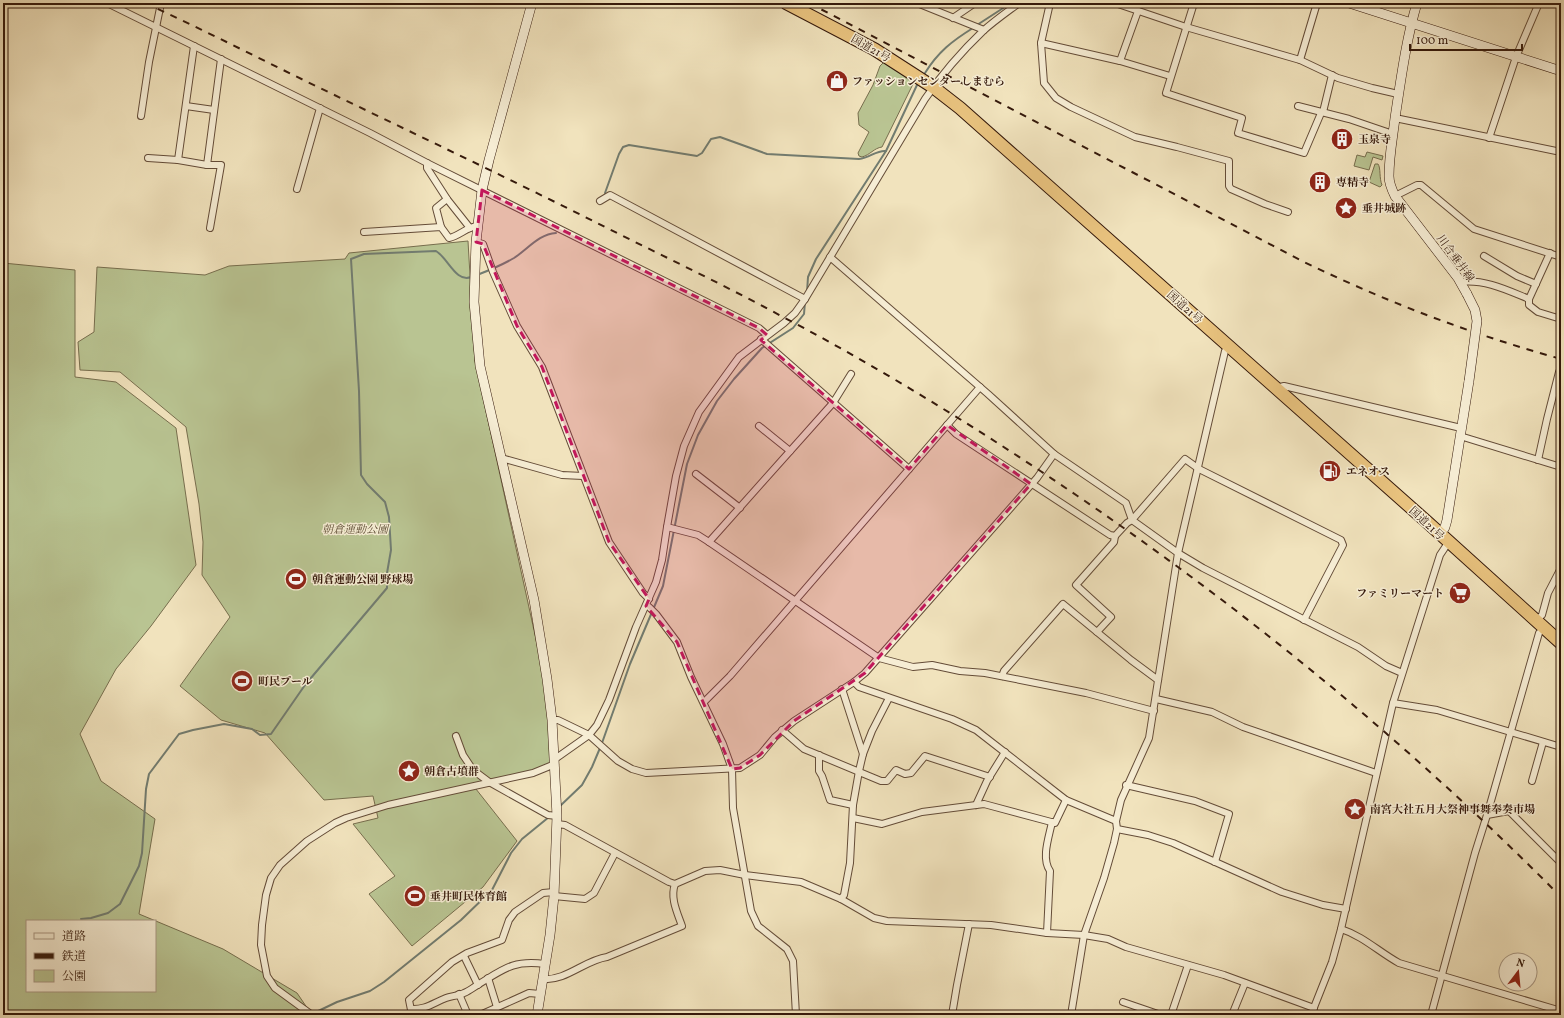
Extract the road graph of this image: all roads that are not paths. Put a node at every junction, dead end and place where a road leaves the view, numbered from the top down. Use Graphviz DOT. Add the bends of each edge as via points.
graph roads {
  1 [pos="107,3"];
  2 [pos="161,3"];
  3 [pos="532,3"];
  4 [pos="786,3"];
  5 [pos="917,3"];
  6 [pos="975,3"];
  7 [pos="1019,3"];
  8 [pos="1050,3"];
  9 [pos="1115,3"];
  10 [pos="1194,3"];
  11 [pos="1317,3"];
  12 [pos="1349,3"];
  13 [pos="1417,3"];
  14 [pos="1538,3"];
  15 [pos="1126,5"];
  16 [pos="1138,11"];
  17 [pos="954,18"];
  18 [pos="1412,22"];
  19 [pos="156,27"];
  20 [pos="1186,27"];
  21 [pos="984,30"];
  22 [pos="1041,43"];
  23 [pos="194,46"];
  24 [pos="1516,57"];
  25 [pos="221,59"];
  26 [pos="1300,60"];
  27 [pos="1120,61"];
  28 [pos="1561,71"];
  29 [pos="1332,75"];
  30 [pos="1170,76"];
  31 [pos="933,87"];
  32 [pos="1398,94"];
  33 [pos="186,106"];
  34 [pos="1298,106"];
  35 [pos="320,108"];
  36 [pos="214,110"];
  37 [pos="1323,112"];
  38 [pos="142,116"];
  39 [pos="1395,118"];
  40 [pos="1393,134"];
  41 [pos="1489,138"];
  42 [pos="1561,152"];
  43 [pos="148,158"];
  44 [pos="178,160"];
  45 [pos="427,163"];
  46 [pos="207,165"];
  47 [pos="297,189"];
  48 [pos="482,190"];
  49 [pos="1395,196"];
  50 [pos="447,199"];
  51 [pos="600,201"];
  52 [pos="1288,212"];
  53 [pos="441,227"];
  54 [pos="473,227"];
  55 [pos="210,228"];
  56 [pos="364,232"];
  57 [pos="476,242"];
  58 [pos="1550,253"];
  59 [pos="1484,256"];
  60 [pos="830,257"];
  61 [pos="1561,257"];
  62 [pos="1460,282"];
  63 [pos="1536,284"];
  64 [pos="805,299"];
  65 [pos="1529,299"];
  66 [pos="1561,319"];
  67 [pos="767,335"];
  68 [pos="761,339"];
  69 [pos="1228,346"];
  70 [pos="1560,372"];
  71 [pos="851,374"];
  72 [pos="980,387"];
  73 [pos="1275,388"];
  74 [pos="833,403"];
  75 [pos="947,425"];
  76 [pos="759,426"];
  77 [pos="1461,432"];
  78 [pos="790,451"];
  79 [pos="1054,454"];
  80 [pos="501,458"];
  81 [pos="1538,460"];
  82 [pos="1561,467"];
  83 [pos="909,469"];
  84 [pos="1198,469"];
  85 [pos="696,474"];
  86 [pos="583,476"];
  87 [pos="1031,484"];
  88 [pos="740,508"];
  89 [pos="1132,520"];
  90 [pos="669,528"];
  91 [pos="1116,536"];
  92 [pos="1444,539"];
  93 [pos="709,542"];
  94 [pos="1178,553"];
  95 [pos="1561,568"];
  96 [pos="649,598"];
  97 [pos="794,601"];
  98 [pos="648,606"];
  99 [pos="1304,620"];
  100 [pos="1540,624"];
  101 [pos="1097,632"];
  102 [pos="1561,643"];
  103 [pos="879,658"];
  104 [pos="1402,673"];
  105 [pos="1002,676"];
  106 [pos="1158,680"];
  107 [pos="854,682"];
  108 [pos="842,689"];
  109 [pos="889,698"];
  110 [pos="1156,700"];
  111 [pos="704,702"];
  112 [pos="1393,703"];
  113 [pos="1154,711"];
  114 [pos="552,720"];
  115 [pos="782,730"];
  116 [pos="1510,732"];
  117 [pos="589,735"];
  118 [pos="456,736"];
  119 [pos="1543,742"];
  120 [pos="1561,747"];
  121 [pos="1005,752"];
  122 [pos="863,754"];
  123 [pos="819,755"];
  124 [pos="555,761"];
  125 [pos="732,769"];
  126 [pos="859,771"];
  127 [pos="1376,773"];
  128 [pos="990,777"];
  129 [pos="1532,781"];
  130 [pos="489,782"];
  131 [pos="1126,785"];
  132 [pos="1066,800"];
  133 [pos="853,805"];
  134 [pos="976,805"];
  135 [pos="1487,815"];
  136 [pos="853,818"];
  137 [pos="557,820"];
  138 [pos="1116,821"];
  139 [pos="1052,822"];
  140 [pos="1117,829"];
  141 [pos="615,853"];
  142 [pos="1215,862"];
  143 [pos="1561,863"];
  144 [pos="745,875"];
  145 [pos="675,884"];
  146 [pos="554,894"];
  147 [pos="841,899"];
  148 [pos="1346,909"];
  149 [pos="969,924"];
  150 [pos="1342,929"];
  151 [pos="1047,933"];
  152 [pos="1084,935"];
  153 [pos="464,956"];
  154 [pos="545,964"];
  155 [pos="1188,965"];
  156 [pos="1442,977"];
  157 [pos="488,978"];
  158 [pos="543,979"];
  159 [pos="1245,983"];
  160 [pos="478,985"];
  161 [pos="460,994"];
  162 [pos="540,994"];
  163 [pos="1123,1002"];
  164 [pos="497,1007"];
  165 [pos="1314,1008"];
  166 [pos="1561,1010"];
  167 [pos="412,1012"];
  168 [pos="312,1015"];
  169 [pos="468,1015"];
  170 [pos="480,1015"];
  171 [pos="537,1015"];
  172 [pos="796,1015"];
  173 [pos="952,1015"];
  174 [pos="1070,1015"];
  175 [pos="1161,1015"];
  176 [pos="1170,1015"];
  177 [pos="1232,1015"];
  178 [pos="1312,1015"];
  179 [pos="1431,1015"];
  1 -- 19 [label="street"];
  2 -- 19 [label="street"];
  3 -- 48 [label="street"];
  4 -- 31 [label="highway, 国道21号" via="874,49"];
  5 -- 17 [label="street"];
  6 -- 17 [label="street"];
  7 -- 21 [label="street"];
  8 -- 22 [label="street"];
  9 -- 15 [label="street"];
  10 -- 20 [label="street"];
  11 -- 26 [label="street"];
  12 -- 18 [label="street"];
  13 -- 18 [label="street, 川合垂井線"];
  14 -- 24 [label="street"];
  15 -- 16 [label="street"];
  16 -- 20 [label="street"];
  16 -- 27 [label="street"];
  17 -- 21 [label="street"];
  18 -- 24 [label="street"];
  18 -- 32 [label="street, 川合垂井線"];
  19 -- 23 [label="street"];
  19 -- 38 [label="street"];
  20 -- 26 [label="street"];
  20 -- 30 [label="street"];
  21 -- 31 [label="street" via="949,66"];
  22 -- 27 [label="street"];
  22 -- 52 [label="street" via="1044,83 1056,98 1135,137 1229,161 1231,189"];
  23 -- 25 [label="street"];
  23 -- 33 [label="street"];
  24 -- 28 [label="street"];
  24 -- 41 [label="street"];
  25 -- 35 [label="street"];
  25 -- 36 [label="street"];
  26 -- 29 [label="street"];
  27 -- 30 [label="street"];
  29 -- 32 [label="street"];
  29 -- 37 [label="street"];
  30 -- 37 [label="street" via="1166,93 1242,118 1238,133 1304,153"];
  31 -- 60 [label="street"];
  31 -- 69 [label="highway, 国道21号" via="960,108"];
  32 -- 39 [label="street, 川合垂井線"];
  33 -- 36 [label="street"];
  33 -- 44 [label="street"];
  34 -- 37 [label="street"];
  35 -- 45 [label="street"];
  35 -- 47 [label="street"];
  36 -- 46 [label="street"];
  37 -- 40 [label="street"];
  39 -- 40 [label="street, 川合垂井線"];
  39 -- 41 [label="street"];
  40 -- 49 [label="street, 川合垂井線" via="1389,176"];
  41 -- 42 [label="street"];
  43 -- 44 [label="street"];
  44 -- 46 [label="street"];
  45 -- 48 [label="street"];
  45 -- 50 [label="street" via="427,168"];
  46 -- 55 [label="street" via="221,165"];
  48 -- 54 [label="street"];
  48 -- 67 [label="street" via="759,328"];
  49 -- 58 [label="street" via="1421,185 1474,229"];
  49 -- 62 [label="street, 川合垂井線"];
  50 -- 53 [label="street" via="436,208"];
  50 -- 54 [label="street"];
  51 -- 64 [label="street" via="610,195"];
  53 -- 54 [label="street" via="449,238"];
  53 -- 56 [label="street"];
  54 -- 57 [label="street"];
  57 -- 80 [label="street" via="474,302 477,347"];
  57 -- 86 [label="street" via="483,244 492,272 517,326 542,367"];
  58 -- 61 [label="street"];
  58 -- 63 [label="street"];
  59 -- 63 [label="street"];
  60 -- 64 [label="street"];
  60 -- 72 [label="street"];
  62 -- 65 [label="street" via="1491,284"];
  62 -- 77 [label="street, 川合垂井線, bridge" via="1475,310 1477,321"];
  63 -- 65 [label="street"];
  64 -- 67 [label="street" via="795,313"];
  65 -- 66 [label="street" via="1529,305 1538,312"];
  67 -- 68 [label="street"];
  68 -- 74 [label="street"];
  68 -- 90 [label="street" via="739,357 699,412 690,430 676,476"];
  69 -- 73 [label="highway, 国道21号"];
  69 -- 84 [label="street"];
  70 -- 81 [label="street"];
  71 -- 74 [label="street"];
  72 -- 75 [label="street"];
  72 -- 79 [label="street"];
  73 -- 77 [label="street" via="1284,386"];
  73 -- 92 [label="highway, 国道21号"];
  74 -- 78 [label="street"];
  74 -- 83 [label="street"];
  75 -- 83 [label="street"];
  75 -- 87 [label="street" via="956,434"];
  76 -- 78 [label="street"];
  77 -- 81 [label="street"];
  77 -- 92 [label="street, 川合垂井線"];
  78 -- 88 [label="street"];
  79 -- 87 [label="street"];
  79 -- 89 [label="street" via="1126,503"];
  80 -- 86 [label="street" via="562,475"];
  80 -- 114 [label="street" via="534,600"];
  81 -- 82 [label="street"];
  83 -- 97 [label="street"];
  84 -- 89 [label="street" via="1185,459"];
  84 -- 94 [label="street"];
  84 -- 99 [label="street" via="1340,540 1343,545"];
  85 -- 88 [label="street"];
  86 -- 96 [label="street" via="609,542"];
  87 -- 91 [label="street" via="1110,535"];
  87 -- 103 [label="street"];
  88 -- 93 [label="street"];
  89 -- 91 [label="street"];
  89 -- 94 [label="street"];
  90 -- 93 [label="street" via="698,535"];
  90 -- 96 [label="street" via="656,582"];
  91 -- 101 [label="street" via="1114,542 1076,585 1110,617"];
  92 -- 100 [label="highway, 国道21号"];
  92 -- 104 [label="street"];
  93 -- 97 [label="street"];
  94 -- 99 [label="street"];
  94 -- 106 [label="street"];
  95 -- 100 [label="street" via="1548,593"];
  96 -- 98 [label="street"];
  97 -- 103 [label="street"];
  97 -- 111 [label="street" via="730,676"];
  98 -- 111 [label="street" via="676,642"];
  98 -- 117 [label="street" via="628,646 609,700"];
  99 -- 104 [label="street"];
  100 -- 102 [label="highway, 国道21号"];
  100 -- 116 [label="street"];
  101 -- 105 [label="street" via="1063,604"];
  101 -- 106 [label="street"];
  103 -- 105 [label="street" via="913,667 932,665"];
  103 -- 107 [label="street"];
  104 -- 112 [label="street"];
  105 -- 113 [label="street" via="1086,693"];
  106 -- 110 [label="street"];
  107 -- 108 [label="street"];
  107 -- 109 [label="street" via="860,687"];
  108 -- 115 [label="street"];
  108 -- 122 [label="street"];
  109 -- 121 [label="street" via="952,719 976,730"];
  109 -- 122 [label="street"];
  110 -- 113 [label="street"];
  110 -- 127 [label="street" via="1212,712 1243,727"];
  111 -- 125 [label="street"];
  112 -- 116 [label="street" via="1437,710"];
  112 -- 127 [label="street"];
  113 -- 131 [label="street" via="1149,738"];
  114 -- 117 [label="street" via="558,720"];
  114 -- 124 [label="street"];
  115 -- 123 [label="street" via="804,749"];
  115 -- 125 [label="street" via="760,755 740,768"];
  116 -- 119 [label="street"];
  116 -- 135 [label="street"];
  117 -- 124 [label="street"];
  117 -- 125 [label="street" via="618,761 646,773"];
  118 -- 130 [label="street" via="463,755 473,770"];
  119 -- 120 [label="street"];
  119 -- 129 [label="street"];
  121 -- 128 [label="street"];
  121 -- 132 [label="street"];
  122 -- 126 [label="street"];
  123 -- 126 [label="street"];
  123 -- 133 [label="street" via="819,771 830,800"];
  124 -- 130 [label="street" via="533,774"];
  124 -- 137 [label="street"];
  125 -- 144 [label="street" via="732,808"];
  126 -- 128 [label="street" via="881,781 887,781 896,770 905,774 911,773 925,756"];
  126 -- 133 [label="street"];
  127 -- 148 [label="street"];
  128 -- 134 [label="street"];
  130 -- 137 [label="street"];
  130 -- 168 [label="street" via="388,805 346,818 307,841 280,865 271,878 262,925 261,945 266,976 275,988"];
  131 -- 138 [label="street"];
  131 -- 142 [label="street" via="1195,801 1229,814"];
  132 -- 138 [label="street"];
  132 -- 139 [label="street" via="1055,823"];
  133 -- 136 [label="street"];
  134 -- 136 [label="street" via="922,812 882,824"];
  134 -- 139 [label="street" via="984,804"];
  135 -- 143 [label="street" via="1509,811"];
  135 -- 156 [label="street"];
  136 -- 147 [label="street" via="850,863"];
  137 -- 141 [label="street"];
  137 -- 146 [label="street"];
  138 -- 140 [label="street"];
  139 -- 151 [label="street" via="1045,857 1050,871"];
  140 -- 142 [label="street" via="1173,843"];
  140 -- 152 [label="street" via="1104,878"];
  141 -- 145 [label="street"];
  141 -- 146 [label="street" via="594,893 585,899"];
  142 -- 148 [label="street" via="1282,892 1323,905"];
  144 -- 145 [label="street" via="720,870 705,871"];
  144 -- 147 [label="street" via="801,882"];
  144 -- 172 [label="street" via="751,910 758,926 787,949 793,961"];
  145 -- 158 [label="street" via="672,891 674,903 682,926 607,958 598,958 552,980"];
  146 -- 153 [label="street" via="543,893 515,912 509,920 502,940"];
  146 -- 154 [label="street"];
  147 -- 149 [label="street" via="874,918 904,922"];
  148 -- 150 [label="street"];
  149 -- 151 [label="street"];
  149 -- 173 [label="street"];
  150 -- 156 [label="street" via="1354,933 1399,963"];
  150 -- 165 [label="street"];
  151 -- 152 [label="street"];
  152 -- 155 [label="street" via="1108,939 1126,947"];
  152 -- 174 [label="street"];
  153 -- 160 [label="street"];
  153 -- 167 [label="street" via="452,962 409,1000"];
  154 -- 157 [label="street" via="516,964"];
  154 -- 158 [label="street"];
  155 -- 159 [label="street"];
  155 -- 176 [label="street"];
  156 -- 166 [label="street"];
  156 -- 179 [label="street"];
  157 -- 160 [label="street"];
  157 -- 164 [label="street"];
  158 -- 162 [label="street"];
  159 -- 165 [label="street"];
  159 -- 177 [label="street"];
  160 -- 161 [label="street"];
  161 -- 167 [label="street"];
  161 -- 169 [label="street"];
  162 -- 164 [label="street" via="529,993"];
  162 -- 171 [label="street"];
  163 -- 175 [label="street"];
  164 -- 170 [label="street"];
  165 -- 178 [label="street"];
}
